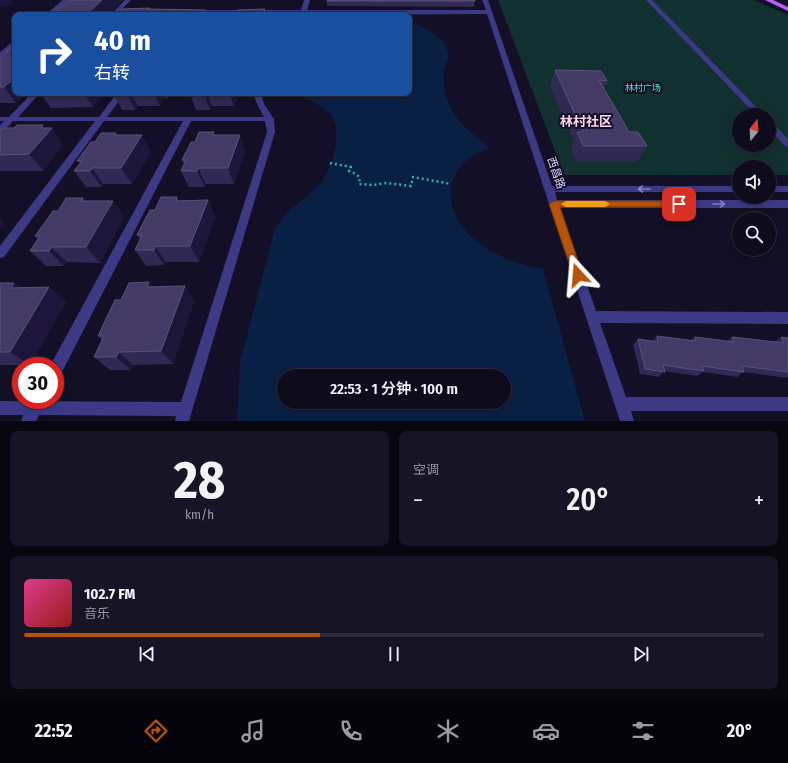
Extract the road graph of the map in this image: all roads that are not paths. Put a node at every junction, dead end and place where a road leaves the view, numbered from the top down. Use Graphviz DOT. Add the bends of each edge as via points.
graph roads {
  1 [pos="128,0"];
  2 [pos="307,0"];
  3 [pos="485,0"];
  4 [pos="649,0"];
  5 [pos="768,0"];
  6 [pos="780,0"];
  7 [pos="69,1"];
  8 [pos="788,3"];
  9 [pos="788,9"];
  10 [pos="52,12"];
  11 [pos="60,12"];
  12 [pos="115,12"];
  13 [pos="190,12"];
  14 [pos="303,12"];
  15 [pos="489,12"];
  16 [pos="12,45"];
  17 [pos="12,52"];
  18 [pos="1,57"];
  19 [pos="33,96"];
  20 [pos="119,96"];
  21 [pos="258,96"];
  22 [pos="753,108"];
  23 [pos="0,119"];
  24 [pos="11,119"];
  25 [pos="101,119"];
  26 [pos="188,119"];
  27 [pos="270,119"];
  28 [pos="0,130"];
  29 [pos="776,131"];
  30 [pos="788,144"];
  31 [pos="549,189"];
  32 [pos="732,189"];
  33 [pos="776,189"];
  34 [pos="788,190"];
  35 [pos="554,204"];
  36 [pos="788,204"];
  37 [pos="0,254"];
  38 [pos="592,317"];
  39 [pos="788,318"];
  40 [pos="62,357"];
  41 [pos="622,404"];
  42 [pos="788,404"];
  43 [pos="64,406"];
  44 [pos="12,407"];
  45 [pos="0,408"];
  46 [pos="34,409"];
  47 [pos="184,415"];
  48 [pos="28,421"];
  49 [pos="627,421"];
  1 -- 12 [label="street"];
  2 -- 14 [label="street"];
  3 -- 15 [label="street, 西昌路"];
  4 -- 22 [label="street"];
  5 -- 9 [label="main road"];
  6 -- 8 [label="main road"];
  7 -- 10 [label="street"];
  7 -- 11 [label="street"];
  13 -- 14 [label="street"];
  14 -- 15 [label="street"];
  15 -- 31 [label="street, 西昌路"];
  16 -- 18 [label="street"];
  17 -- 18 [label="street"];
  19 -- 24 [label="street"];
  20 -- 25 [label="street"];
  21 -- 27 [label="street"];
  23 -- 24 [label="street"];
  24 -- 25 [label="street"];
  24 -- 28 [label="street"];
  25 -- 26 [label="street"];
  25 -- 37 [label="street"];
  26 -- 27 [label="street"];
  26 -- 40 [label="street"];
  27 -- 47 [label="street" via="271,132"];
  29 -- 30 [label="street"];
  32 -- 31 [label="street, one-way"];
  31 -- 35 [label="street, 西昌路"];
  33 -- 34 [label="street"];
  35 -- 36 [label="street, one-way"];
  35 -- 38 [label="street, 西昌路"];
  38 -- 39 [label="street"];
  38 -- 41 [label="street, 西昌路"];
  41 -- 42 [label="street"];
  41 -- 49 [label="street, 西昌路"];
  43 -- 47 [label="street"];
  44 -- 45 [label="street"];
  46 -- 48 [label="street"];
}
